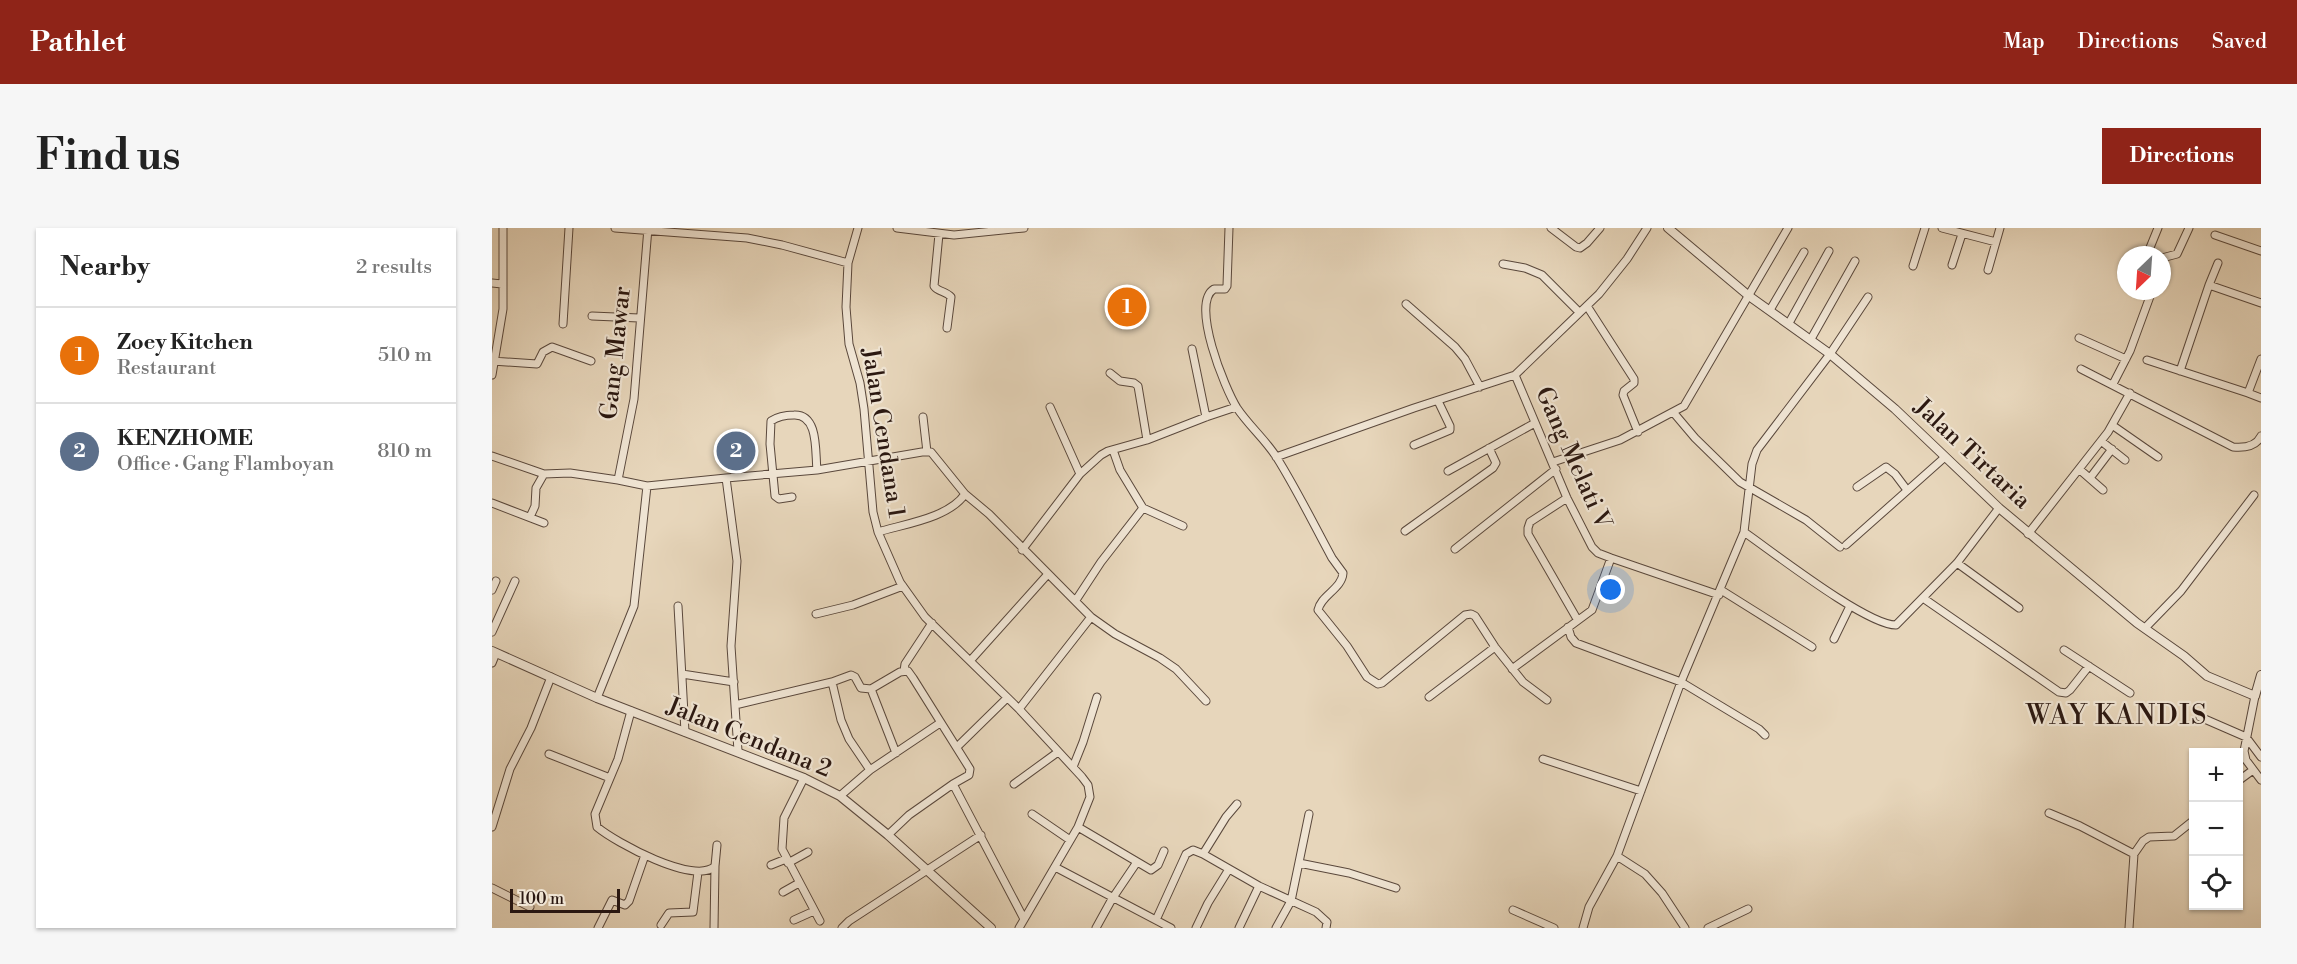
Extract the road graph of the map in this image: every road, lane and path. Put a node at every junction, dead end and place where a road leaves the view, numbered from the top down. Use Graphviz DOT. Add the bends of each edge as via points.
graph roads {
  1 [pos="503,228"];
  2 [pos="569,228"];
  3 [pos="617,228"];
  4 [pos="858,228"];
  5 [pos="897,228"];
  6 [pos="1024,228"];
  7 [pos="1229,228"];
  8 [pos="1551,228"];
  9 [pos="1600,228"];
  10 [pos="1647,228"];
  11 [pos="1668,228"];
  12 [pos="1788,228"];
  13 [pos="1925,228"];
  14 [pos="1942,228"];
  15 [pos="2000,228"];
  16 [pos="2158,228"];
  17 [pos="2189,228"];
  18 [pos="648,229"];
  19 [pos="917,230"];
  20 [pos="964,231"];
  21 [pos="939,234"];
  22 [pos="1962,234"];
  23 [pos="2215,235"];
  24 [pos="1996,242"];
  25 [pos="2150,246"];
  26 [pos="1829,251"];
  27 [pos="2261,251"];
  28 [pos="1804,252"];
  29 [pos="2171,256"];
  30 [pos="1855,261"];
  31 [pos="848,263"];
  32 [pos="2218,263"];
  33 [pos="1503,264"];
  34 [pos="1952,265"];
  35 [pos="1913,266"];
  36 [pos="1988,270"];
  37 [pos="492,283"];
  38 [pos="502,284"];
  39 [pos="2209,285"];
  40 [pos="1749,296"];
  41 [pos="1868,297"];
  42 [pos="2149,300"];
  43 [pos="2261,303"];
  44 [pos="1406,304"];
  45 [pos="1587,306"];
  46 [pos="1770,310"];
  47 [pos="1579,312"];
  48 [pos="592,316"];
  49 [pos="639,318"];
  50 [pos="1789,323"];
  51 [pos="563,324"];
  52 [pos="947,328"];
  53 [pos="2079,338"];
  54 [pos="1811,339"];
  55 [pos="1192,349"];
  56 [pos="1830,354"];
  57 [pos="2126,359"];
  58 [pos="2261,359"];
  59 [pos="2147,360"];
  60 [pos="494,361"];
  61 [pos="591,361"];
  62 [pos="2081,369"];
  63 [pos="2180,372"];
  64 [pos="1110,373"];
  65 [pos="492,375"];
  66 [pos="1515,375"];
  67 [pos="2113,384"];
  68 [pos="1480,387"];
  69 [pos="2130,393"];
  70 [pos="2248,393"];
  71 [pos="2261,398"];
  72 [pos="1438,401"];
  73 [pos="1050,407"];
  74 [pos="1236,407"];
  75 [pos="1673,412"];
  76 [pos="923,417"];
  77 [pos="1206,417"];
  78 [pos="1535,423"];
  79 [pos="2112,426"];
  80 [pos="1638,432"];
  81 [pos="2261,436"];
  82 [pos="1147,440"];
  83 [pos="2101,441"];
  84 [pos="1414,445"];
  85 [pos="1489,448"];
  86 [pos="2112,449"];
  87 [pos="1113,450"];
  88 [pos="927,452"];
  89 [pos="492,456"];
  90 [pos="1276,456"];
  91 [pos="1945,457"];
  92 [pos="2158,457"];
  93 [pos="2125,460"];
  94 [pos="868,461"];
  95 [pos="1554,466"];
  96 [pos="2079,469"];
  97 [pos="817,470"];
  98 [pos="1448,471"];
  99 [pos="772,473"];
  100 [pos="544,474"];
  101 [pos="1080,474"];
  102 [pos="726,478"];
  103 [pos="2090,478"];
  104 [pos="618,480"];
  105 [pos="647,486"];
  106 [pos="1749,487"];
  107 [pos="1857,487"];
  108 [pos="1907,490"];
  109 [pos="2103,490"];
  110 [pos="965,494"];
  111 [pos="2254,495"];
  112 [pos="792,497"];
  113 [pos="1567,498"];
  114 [pos="492,503"];
  115 [pos="1143,508"];
  116 [pos="1999,508"];
  117 [pos="530,517"];
  118 [pos="544,523"];
  119 [pos="1183,526"];
  120 [pos="1405,531"];
  121 [pos="878,532"];
  122 [pos="1744,532"];
  123 [pos="2028,534"];
  124 [pos="1455,549"];
  125 [pos="1022,550"];
  126 [pos="1611,558"];
  127 [pos="1957,563"];
  128 [pos="1048,574"];
  129 [pos="496,581"];
  130 [pos="515,581"];
  131 [pos="903,586"];
  132 [pos="492,590"];
  133 [pos="1720,593"];
  134 [pos="1923,598"];
  135 [pos="1076,600"];
  136 [pos="678,606"];
  137 [pos="1850,606"];
  138 [pos="2019,608"];
  139 [pos="816,614"];
  140 [pos="1091,617"];
  141 [pos="1577,620"];
  142 [pos="932,623"];
  143 [pos="1568,627"];
  144 [pos="2145,628"];
  145 [pos="492,632"];
  146 [pos="1834,639"];
  147 [pos="1495,646"];
  148 [pos="1812,647"];
  149 [pos="2064,650"];
  150 [pos="494,652"];
  151 [pos="970,661"];
  152 [pos="492,663"];
  153 [pos="2089,666"];
  154 [pos="1512,669"];
  155 [pos="904,671"];
  156 [pos="681,674"];
  157 [pos="2261,675"];
  158 [pos="551,677"];
  159 [pos="734,682"];
  160 [pos="832,682"];
  161 [pos="1682,682"];
  162 [pos="871,689"];
  163 [pos="2130,693"];
  164 [pos="2255,696"];
  165 [pos="1097,697"];
  166 [pos="1429,697"];
  167 [pos="597,698"];
  168 [pos="1007,698"];
  169 [pos="1547,700"];
  170 [pos="1206,701"];
  171 [pos="735,705"];
  172 [pos="1019,709"];
  173 [pos="631,711"];
  174 [pos="2200,717"];
  175 [pos="940,723"];
  176 [pos="685,732"];
  177 [pos="1765,735"];
  178 [pos="2246,738"];
  179 [pos="957,747"];
  180 [pos="738,752"];
  181 [pos="1058,752"];
  182 [pos="896,753"];
  183 [pos="549,754"];
  184 [pos="2261,757"];
  185 [pos="1543,759"];
  186 [pos="1073,767"];
  187 [pos="870,770"];
  188 [pos="2253,770"];
  189 [pos="2243,777"];
  190 [pos="610,778"];
  191 [pos="804,778"];
  192 [pos="2261,780"];
  193 [pos="953,784"];
  194 [pos="1014,784"];
  195 [pos="1641,791"];
  196 [pos="840,796"];
  197 [pos="1238,804"];
  198 [pos="2049,813"];
  199 [pos="1032,814"];
  200 [pos="1310,814"];
  201 [pos="2189,823"];
  202 [pos="1078,826"];
  203 [pos="492,827"];
  204 [pos="888,835"];
  205 [pos="981,835"];
  206 [pos="1070,840"];
  207 [pos="717,845"];
  208 [pos="1164,851"];
  209 [pos="808,852"];
  210 [pos="1203,854"];
  211 [pos="2134,854"];
  212 [pos="645,855"];
  213 [pos="1617,856"];
  214 [pos="787,861"];
  215 [pos="1137,862"];
  216 [pos="1299,863"];
  217 [pos="771,865"];
  218 [pos="715,866"];
  219 [pos="1055,867"];
  220 [pos="927,869"];
  221 [pos="1229,869"];
  222 [pos="698,872"];
  223 [pos="799,883"];
  224 [pos="1259,886"];
  225 [pos="492,888"];
  226 [pos="1396,888"];
  227 [pos="783,892"];
  228 [pos="1112,899"];
  229 [pos="1291,901"];
  230 [pos="530,908"];
  231 [pos="1748,909"];
  232 [pos="814,910"];
  233 [pos="1513,910"];
  234 [pos="1024,919"];
  235 [pos="794,920"];
  236 [pos="1156,920"];
  237 [pos="820,921"];
  238 [pos="661,925"];
  239 [pos="598,928"];
  240 [pos="714,928"];
  241 [pos="842,928"];
  242 [pos="992,928"];
  243 [pos="1019,928"];
  244 [pos="1096,928"];
  245 [pos="1171,928"];
  246 [pos="1196,928"];
  247 [pos="1239,928"];
  248 [pos="1276,928"];
  249 [pos="1326,928"];
  250 [pos="1554,928"];
  251 [pos="1583,928"];
  252 [pos="1685,928"];
  253 [pos="1708,928"];
  254 [pos="2129,928"];
  1 -- 38 [label="street"];
  2 -- 51 [label="street"];
  3 -- 18 [label="street"];
  4 -- 31 [label="street, Jalan Cendana 1"];
  5 -- 19 [label="street"];
  6 -- 20 [label="street"];
  7 -- 74 [label="street" via="1227,286 1211,291 1205,310 1207,329"];
  8 -- 9 [label="street" via="1580,248"];
  10 -- 45 [label="street, Gang Melati V"];
  11 -- 40 [label="street, Jalan Tirtaria"];
  12 -- 40 [label="street"];
  13 -- 35 [label="street"];
  14 -- 22 [label="street"];
  15 -- 24 [label="street"];
  16 -- 25 [label="street"];
  17 -- 29 [label="street" via="2177,254"];
  18 -- 31 [label="street" via="747,238"];
  18 -- 49 [label="street, Gang Mawar"];
  19 -- 21 [label="street"];
  20 -- 21 [label="street"];
  21 -- 52 [label="street" via="934,286 951,297"];
  22 -- 24 [label="street"];
  22 -- 34 [label="street"];
  23 -- 27 [label="street"];
  24 -- 36 [label="street"];
  26 -- 50 [label="street"];
  28 -- 46 [label="street"];
  30 -- 54 [label="street"];
  31 -- 94 [label="street, Jalan Cendana 1" via="849,344 860,383"];
  32 -- 39 [label="street"];
  33 -- 47 [label="street" via="1542,275"];
  37 -- 38 [label="street"];
  38 -- 60 [label="street" via="503,309"];
  39 -- 43 [label="street"];
  39 -- 63 [label="street"];
  40 -- 46 [label="street, Jalan Tirtaria"];
  40 -- 75 [label="street" via="1689,400"];
  41 -- 56 [label="street"];
  42 -- 57 [label="street"];
  44 -- 68 [label="street" via="1455,347"];
  45 -- 47 [label="street, Gang Melati V"];
  45 -- 80 [label="street" via="1634,379 1623,395"];
  46 -- 50 [label="street, Jalan Tirtaria"];
  47 -- 66 [label="street, Gang Melati V"];
  48 -- 49 [label="street"];
  49 -- 104 [label="street, Gang Mawar" via="634,399"];
  50 -- 54 [label="street, Jalan Tirtaria"];
  53 -- 57 [label="street"];
  54 -- 56 [label="street, Jalan Tirtaria"];
  55 -- 77 [label="street"];
  56 -- 91 [label="street, Jalan Tirtaria"];
  56 -- 106 [label="street" via="1763,440 1752,464"];
  57 -- 67 [label="street"];
  58 -- 70 [label="street"];
  59 -- 63 [label="street"];
  60 -- 61 [label="street" via="537,364 543,352 552,347"];
  60 -- 65 [label="street"];
  62 -- 67 [label="street"];
  63 -- 70 [label="street"];
  64 -- 82 [label="street" via="1120,381 1138,386"];
  66 -- 68 [label="street"];
  66 -- 78 [label="street, Gang Melati V"];
  67 -- 69 [label="street"];
  68 -- 72 [label="street"];
  69 -- 79 [label="street"];
  69 -- 81 [label="street" via="2233,447 2245,448"];
  70 -- 71 [label="street"];
  72 -- 84 [label="street" via="1449,430"];
  72 -- 90 [label="street"];
  73 -- 101 [label="street"];
  74 -- 77 [label="street"];
  74 -- 90 [label="street"];
  75 -- 80 [label="street"];
  75 -- 106 [label="street" via="1719,463"];
  76 -- 88 [label="street"];
  77 -- 82 [label="street"];
  78 -- 85 [label="street"];
  78 -- 95 [label="street, Gang Melati V"];
  79 -- 83 [label="street"];
  79 -- 92 [label="street"];
  80 -- 95 [label="street"];
  82 -- 87 [label="street"];
  83 -- 86 [label="street"];
  83 -- 96 [label="street"];
  85 -- 98 [label="street"];
  85 -- 120 [label="street" via="1496,463 1493,468"];
  86 -- 93 [label="street"];
  86 -- 103 [label="street"];
  87 -- 101 [label="street" via="1101,455"];
  87 -- 115 [label="street"];
  88 -- 94 [label="street"];
  88 -- 110 [label="street" via="935,456"];
  89 -- 100 [label="street"];
  90 -- 147 [label="street" via="1343,573 1342,581 1318,610 1367,677 1382,683 1467,614 1474,616"];
  91 -- 108 [label="street"];
  91 -- 116 [label="street, Jalan Tirtaria"];
  94 -- 97 [label="street"];
  94 -- 121 [label="street, Jalan Cendana 1"];
  95 -- 113 [label="street, Gang Melati V"];
  95 -- 124 [label="street"];
  96 -- 103 [label="street"];
  96 -- 123 [label="street"];
  97 -- 99 [label="street"];
  97 -- 99 [label="street" via="811,424 807,417 788,415 771,421"];
  99 -- 102 [label="street"];
  99 -- 112 [label="street" via="777,498"];
  100 -- 104 [label="street" via="570,473"];
  100 -- 117 [label="street" via="536,488"];
  101 -- 125 [label="street"];
  102 -- 105 [label="street"];
  102 -- 159 [label="street" via="737,561 731,636"];
  103 -- 109 [label="street"];
  104 -- 105 [label="street"];
  105 -- 167 [label="street" via="634,606"];
  106 -- 108 [label="street" via="1843,546"];
  106 -- 122 [label="street"];
  107 -- 108 [label="street" via="1886,467"];
  110 -- 121 [label="street" via="945,511"];
  110 -- 125 [label="street"];
  111 -- 144 [label="street" via="2181,591"];
  113 -- 126 [label="street, Gang Melati V" via="1592,547"];
  113 -- 141 [label="street" via="1530,522 1528,534"];
  114 -- 117 [label="street"];
  115 -- 119 [label="street"];
  115 -- 135 [label="street"];
  116 -- 123 [label="street, Jalan Tirtaria"];
  116 -- 127 [label="street"];
  117 -- 118 [label="street"];
  121 -- 131 [label="street, Jalan Cendana 1"];
  122 -- 133 [label="street"];
  122 -- 137 [label="street"];
  123 -- 144 [label="street, Jalan Tirtaria"];
  125 -- 128 [label="street"];
  126 -- 133 [label="street, Gang Melati V"];
  126 -- 141 [label="street" via="1596,604"];
  127 -- 134 [label="street"];
  127 -- 138 [label="street"];
  128 -- 135 [label="street"];
  128 -- 151 [label="street"];
  129 -- 132 [label="street"];
  130 -- 145 [label="street"];
  131 -- 139 [label="street"];
  131 -- 142 [label="street, Jalan Cendana 1"];
  133 -- 148 [label="street, Gang Melati V"];
  133 -- 161 [label="street"];
  134 -- 137 [label="street" via="1896,625"];
  134 -- 153 [label="street" via="2059,692 2070,690"];
  135 -- 140 [label="street"];
  136 -- 156 [label="street"];
  137 -- 146 [label="street"];
  140 -- 170 [label="street" via="1176,669"];
  140 -- 172 [label="street"];
  141 -- 143 [label="street"];
  142 -- 151 [label="street, Jalan Cendana 1"];
  142 -- 155 [label="street"];
  143 -- 154 [label="street"];
  143 -- 161 [label="street" via="1576,643"];
  144 -- 164 [label="street, Jalan Tirtaria" via="2207,676"];
  147 -- 154 [label="street"];
  147 -- 166 [label="street"];
  149 -- 153 [label="street"];
  150 -- 152 [label="street"];
  150 -- 158 [label="street, Jalan Cendana 2"];
  151 -- 168 [label="street, Jalan Cendana 1"];
  153 -- 163 [label="street"];
  154 -- 169 [label="street"];
  155 -- 162 [label="street"];
  155 -- 175 [label="street" via="913,678"];
  156 -- 159 [label="street"];
  156 -- 176 [label="street"];
  157 -- 164 [label="street"];
  158 -- 167 [label="street, Jalan Cendana 2"];
  158 -- 203 [label="street" via="510,769"];
  159 -- 171 [label="street"];
  160 -- 162 [label="street" via="851,675 861,688"];
  160 -- 171 [label="street"];
  160 -- 187 [label="street" via="849,739"];
  161 -- 177 [label="street"];
  161 -- 195 [label="street"];
  162 -- 182 [label="street"];
  164 -- 178 [label="street"];
  165 -- 186 [label="street"];
  167 -- 173 [label="street, Jalan Cendana 2"];
  168 -- 172 [label="street, Jalan Cendana 1"];
  168 -- 179 [label="street"];
  171 -- 180 [label="street"];
  172 -- 181 [label="street, Jalan Cendana 1"];
  173 -- 176 [label="street, Jalan Cendana 2"];
  173 -- 190 [label="street"];
  174 -- 178 [label="street"];
  175 -- 179 [label="street"];
  175 -- 182 [label="street"];
  176 -- 180 [label="street, Jalan Cendana 2"];
  178 -- 184 [label="street"];
  178 -- 188 [label="street" via="2244,751"];
  179 -- 193 [label="street" via="971,772"];
  180 -- 191 [label="street, Jalan Cendana 2"];
  181 -- 186 [label="street, Jalan Cendana 1"];
  181 -- 194 [label="street"];
  182 -- 187 [label="street"];
  183 -- 190 [label="street"];
  185 -- 195 [label="street"];
  186 -- 202 [label="street, Jalan Cendana 1" via="1090,792"];
  187 -- 196 [label="street"];
  188 -- 189 [label="street"];
  188 -- 192 [label="street"];
  190 -- 212 [label="street" via="595,814 597,827"];
  191 -- 196 [label="street, Jalan Cendana 2"];
  191 -- 214 [label="street" via="784,818 782,849"];
  193 -- 204 [label="street"];
  193 -- 205 [label="street"];
  195 -- 213 [label="street"];
  196 -- 204 [label="street, Jalan Cendana 2"];
  197 -- 210 [label="street"];
  198 -- 211 [label="street"];
  199 -- 206 [label="street"];
  200 -- 216 [label="street"];
  201 -- 211 [label="street" via="2174,836 2149,837"];
  202 -- 206 [label="street, Jalan Cendana 1"];
  202 -- 215 [label="street"];
  204 -- 220 [label="street, Jalan Cendana 2"];
  205 -- 220 [label="street"];
  205 -- 234 [label="street"];
  206 -- 219 [label="street, Jalan Cendana 1"];
  207 -- 218 [label="street"];
  208 -- 215 [label="street" via="1155,869"];
  209 -- 214 [label="street"];
  210 -- 221 [label="street"];
  210 -- 236 [label="street" via="1193,850 1186,854"];
  211 -- 254 [label="street"];
  212 -- 222 [label="street"];
  212 -- 239 [label="street" via="629,902 625,905 612,900"];
  213 -- 251 [label="street" via="1589,908"];
  213 -- 252 [label="street" via="1645,874"];
  214 -- 217 [label="street"];
  214 -- 223 [label="street"];
  215 -- 228 [label="street"];
  216 -- 226 [label="street"];
  216 -- 229 [label="street"];
  218 -- 222 [label="street"];
  218 -- 240 [label="street"];
  219 -- 228 [label="street"];
  219 -- 234 [label="street, Jalan Cendana 1"];
  220 -- 241 [label="street"];
  220 -- 242 [label="street, Jalan Cendana 2"];
  221 -- 224 [label="street"];
  221 -- 246 [label="street"];
  222 -- 238 [label="street" via="695,909 690,913 669,913"];
  223 -- 227 [label="street"];
  223 -- 232 [label="street"];
  224 -- 229 [label="street"];
  224 -- 247 [label="street"];
  225 -- 230 [label="street"];
  228 -- 236 [label="street"];
  228 -- 244 [label="street"];
  229 -- 248 [label="street"];
  229 -- 249 [label="street" via="1322,916"];
  231 -- 253 [label="street"];
  232 -- 235 [label="street"];
  232 -- 237 [label="street"];
  233 -- 250 [label="street"];
  234 -- 243 [label="street, Jalan Cendana 1"];
  236 -- 245 [label="street"];
}
